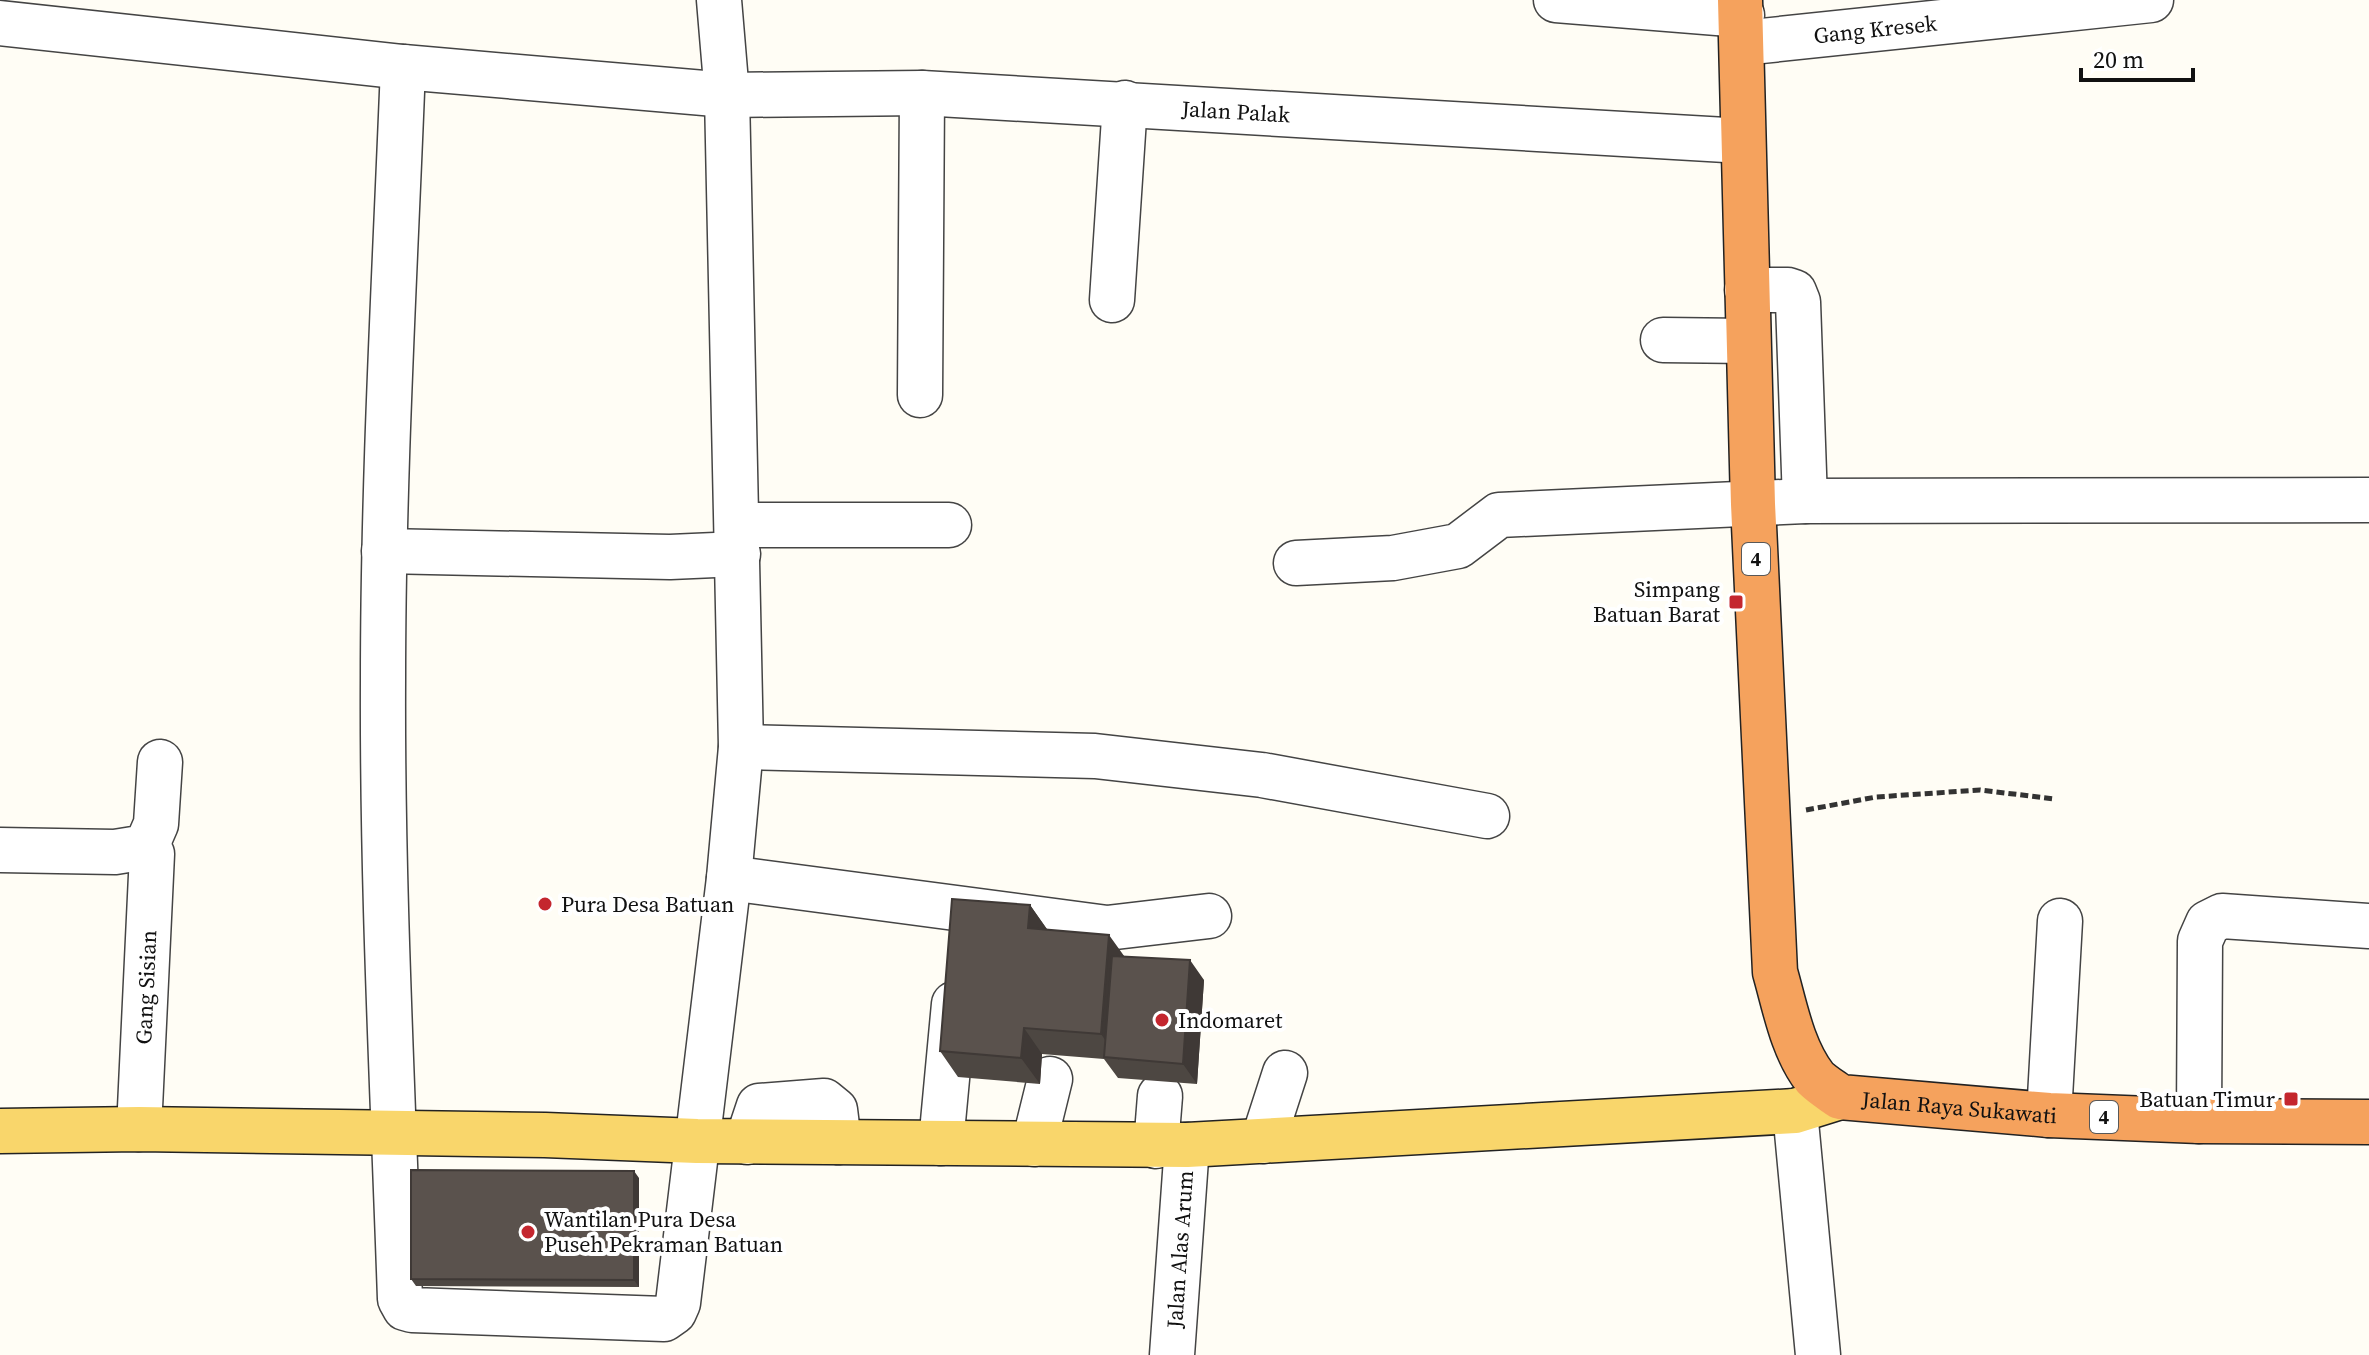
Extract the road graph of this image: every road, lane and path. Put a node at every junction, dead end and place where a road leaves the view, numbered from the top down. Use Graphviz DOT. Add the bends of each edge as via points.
graph roads {
  1 [pos="719,0"];
  2 [pos="1556,0"];
  3 [pos="2151,0"];
  4 [pos="1741,19"];
  5 [pos="0,23"];
  6 [pos="403,67"];
  7 [pos="922,93"];
  8 [pos="727,95"];
  9 [pos="1125,103"];
  10 [pos="1743,141"];
  11 [pos="1747,290"];
  12 [pos="1112,300"];
  13 [pos="1663,340"];
  14 [pos="1748,341"];
  15 [pos="920,395"];
  16 [pos="2369,500"];
  17 [pos="1805,501"];
  18 [pos="1753,504"];
  19 [pos="949,525"];
  20 [pos="738,539"];
  21 [pos="384,551"];
  22 [pos="1296,563"];
  23 [pos="741,747"];
  24 [pos="160,762"];
  25 [pos="2055,799"];
  26 [pos="1487,816"];
  27 [pos="1770,819"];
  28 [pos="146,847"];
  29 [pos="0,850"];
  30 [pos="729,878"];
  31 [pos="1209,916"];
  32 [pos="2060,921"];
  33 [pos="2369,926"];
  34 [pos="960,941"];
  35 [pos="1285,1073"];
  36 [pos="1050,1079"];
  37 [pos="1160,1096"];
  38 [pos="1840,1097"];
  39 [pos="1795,1111"];
  40 [pos="2049,1115"];
  41 [pos="2199,1121"];
  42 [pos="2369,1122"];
  43 [pos="139,1129"];
  44 [pos="0,1131"];
  45 [pos="392,1132"];
  46 [pos="697,1141"];
  47 [pos="1263,1141"];
  48 [pos="941,1143"];
  49 [pos="1034,1144"];
  50 [pos="1171,1146"];
  51 [pos="1172,1355"];
  52 [pos="1818,1355"];
  1 -- 8 [label="street"];
  2 -- 4 [label="street, Gang Kresek"];
  3 -- 4 [label="street, Gang Kresek"];
  4 -- 10 [label="highway, 4"];
  5 -- 6 [label="street, Jalan Palak"];
  6 -- 8 [label="street, Jalan Palak"];
  6 -- 21 [label="street"];
  7 -- 8 [label="street, Jalan Palak"];
  7 -- 9 [label="street, Jalan Palak"];
  7 -- 15 [label="street"];
  8 -- 20 [label="street"];
  9 -- 10 [label="street, Jalan Palak"];
  9 -- 12 [label="street"];
  10 -- 11 [label="highway, 4"];
  11 -- 14 [label="highway, 4"];
  11 -- 17 [label="street" via="1788,290 1798,302"];
  13 -- 14 [label="street"];
  14 -- 18 [label="highway, 4"];
  16 -- 17 [label="street"];
  17 -- 18 [label="street"];
  18 -- 22 [label="street" via="1499,515 1458,546 1393,558"];
  18 -- 27 [label="highway, 4"];
  19 -- 20 [label="street"];
  20 -- 21 [label="street" via="670,557"];
  20 -- 23 [label="street"];
  21 -- 45 [label="street"];
  23 -- 26 [label="street" via="1095,756 1262,775"];
  23 -- 30 [label="street"];
  24 -- 28 [label="street" via="156,824"];
  25 -- 27 [label="path" via="1980,790 1876,797"];
  27 -- 38 [label="highway, 4" via="1775,972 1805,1063"];
  28 -- 29 [label="street" via="115,852"];
  28 -- 43 [label="street, Gang Sisian" via="152,854"];
  30 -- 34 [label="street"];
  30 -- 46 [label="street"];
  31 -- 34 [label="street"];
  32 -- 40 [label="street"];
  33 -- 41 [label="street" via="2222,916 2208,923 2200,941"];
  34 -- 48 [label="street"];
  35 -- 47 [label="street"];
  36 -- 49 [label="street"];
  37 -- 50 [label="street, Jalan Alas Arum"];
  38 -- 39 [label="main road"];
  38 -- 40 [label="highway, Jalan Raya Sukawati / 4"];
  39 -- 47 [label="main road"];
  39 -- 52 [label="street"];
  40 -- 41 [label="highway, Jalan Raya Sukawati / 4"];
  41 -- 42 [label="highway, Jalan Raya Sukawati / 4"];
  43 -- 44 [label="main road"];
  43 -- 45 [label="main road"];
  45 -- 46 [label="main road"];
  45 -- 46 [label="street" via="400,1299 405,1308 657,1320 670,1317 678,1303"];
  46 -- 48 [label="main road"];
  47 -- 50 [label="main road"];
  48 -- 49 [label="main road"];
  49 -- 50 [label="main road"];
  50 -- 51 [label="street, Jalan Alas Arum"];
}
